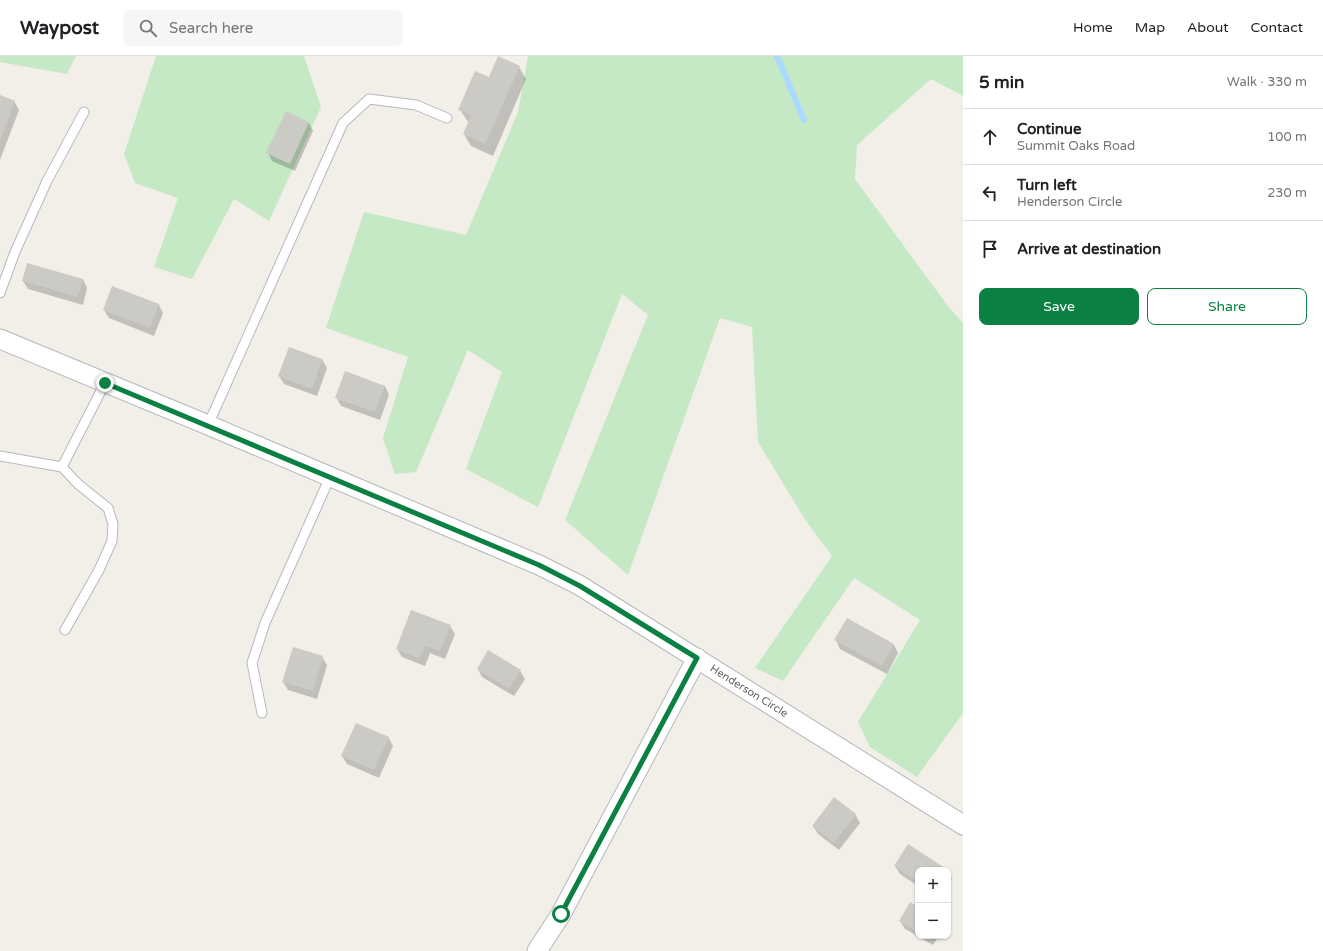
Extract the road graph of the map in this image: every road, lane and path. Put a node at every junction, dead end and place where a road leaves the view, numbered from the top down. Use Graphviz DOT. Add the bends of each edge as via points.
graph roads {
  1 [pos="84,112"];
  2 [pos="447,118"];
  3 [pos="0,293"];
  4 [pos="0,339"];
  5 [pos="105,383"];
  6 [pos="208,425"];
  7 [pos="0,456"];
  8 [pos="62,466"];
  9 [pos="330,477"];
  10 [pos="65,630"];
  11 [pos="697,658"];
  12 [pos="262,713"];
  13 [pos="963,825"];
  14 [pos="537,951"];
  1 -- 3 [label="lane" via="47,181"];
  2 -- 6 [label="lane" via="416,105 369,99 344,123"];
  4 -- 5 [label="street, Henderson Circle"];
  5 -- 6 [label="street, Henderson Circle"];
  5 -- 8 [label="lane"];
  6 -- 9 [label="street, Henderson Circle"];
  7 -- 8 [label="lane"];
  8 -- 10 [label="lane" via="78,484 108,508 114,524 112,541 99,570"];
  9 -- 11 [label="street, Henderson Circle" via="539,565"];
  9 -- 12 [label="lane" via="265,623 252,663"];
  11 -- 13 [label="street, Henderson Circle"];
  11 -- 14 [label="street" via="561,914"];
}
